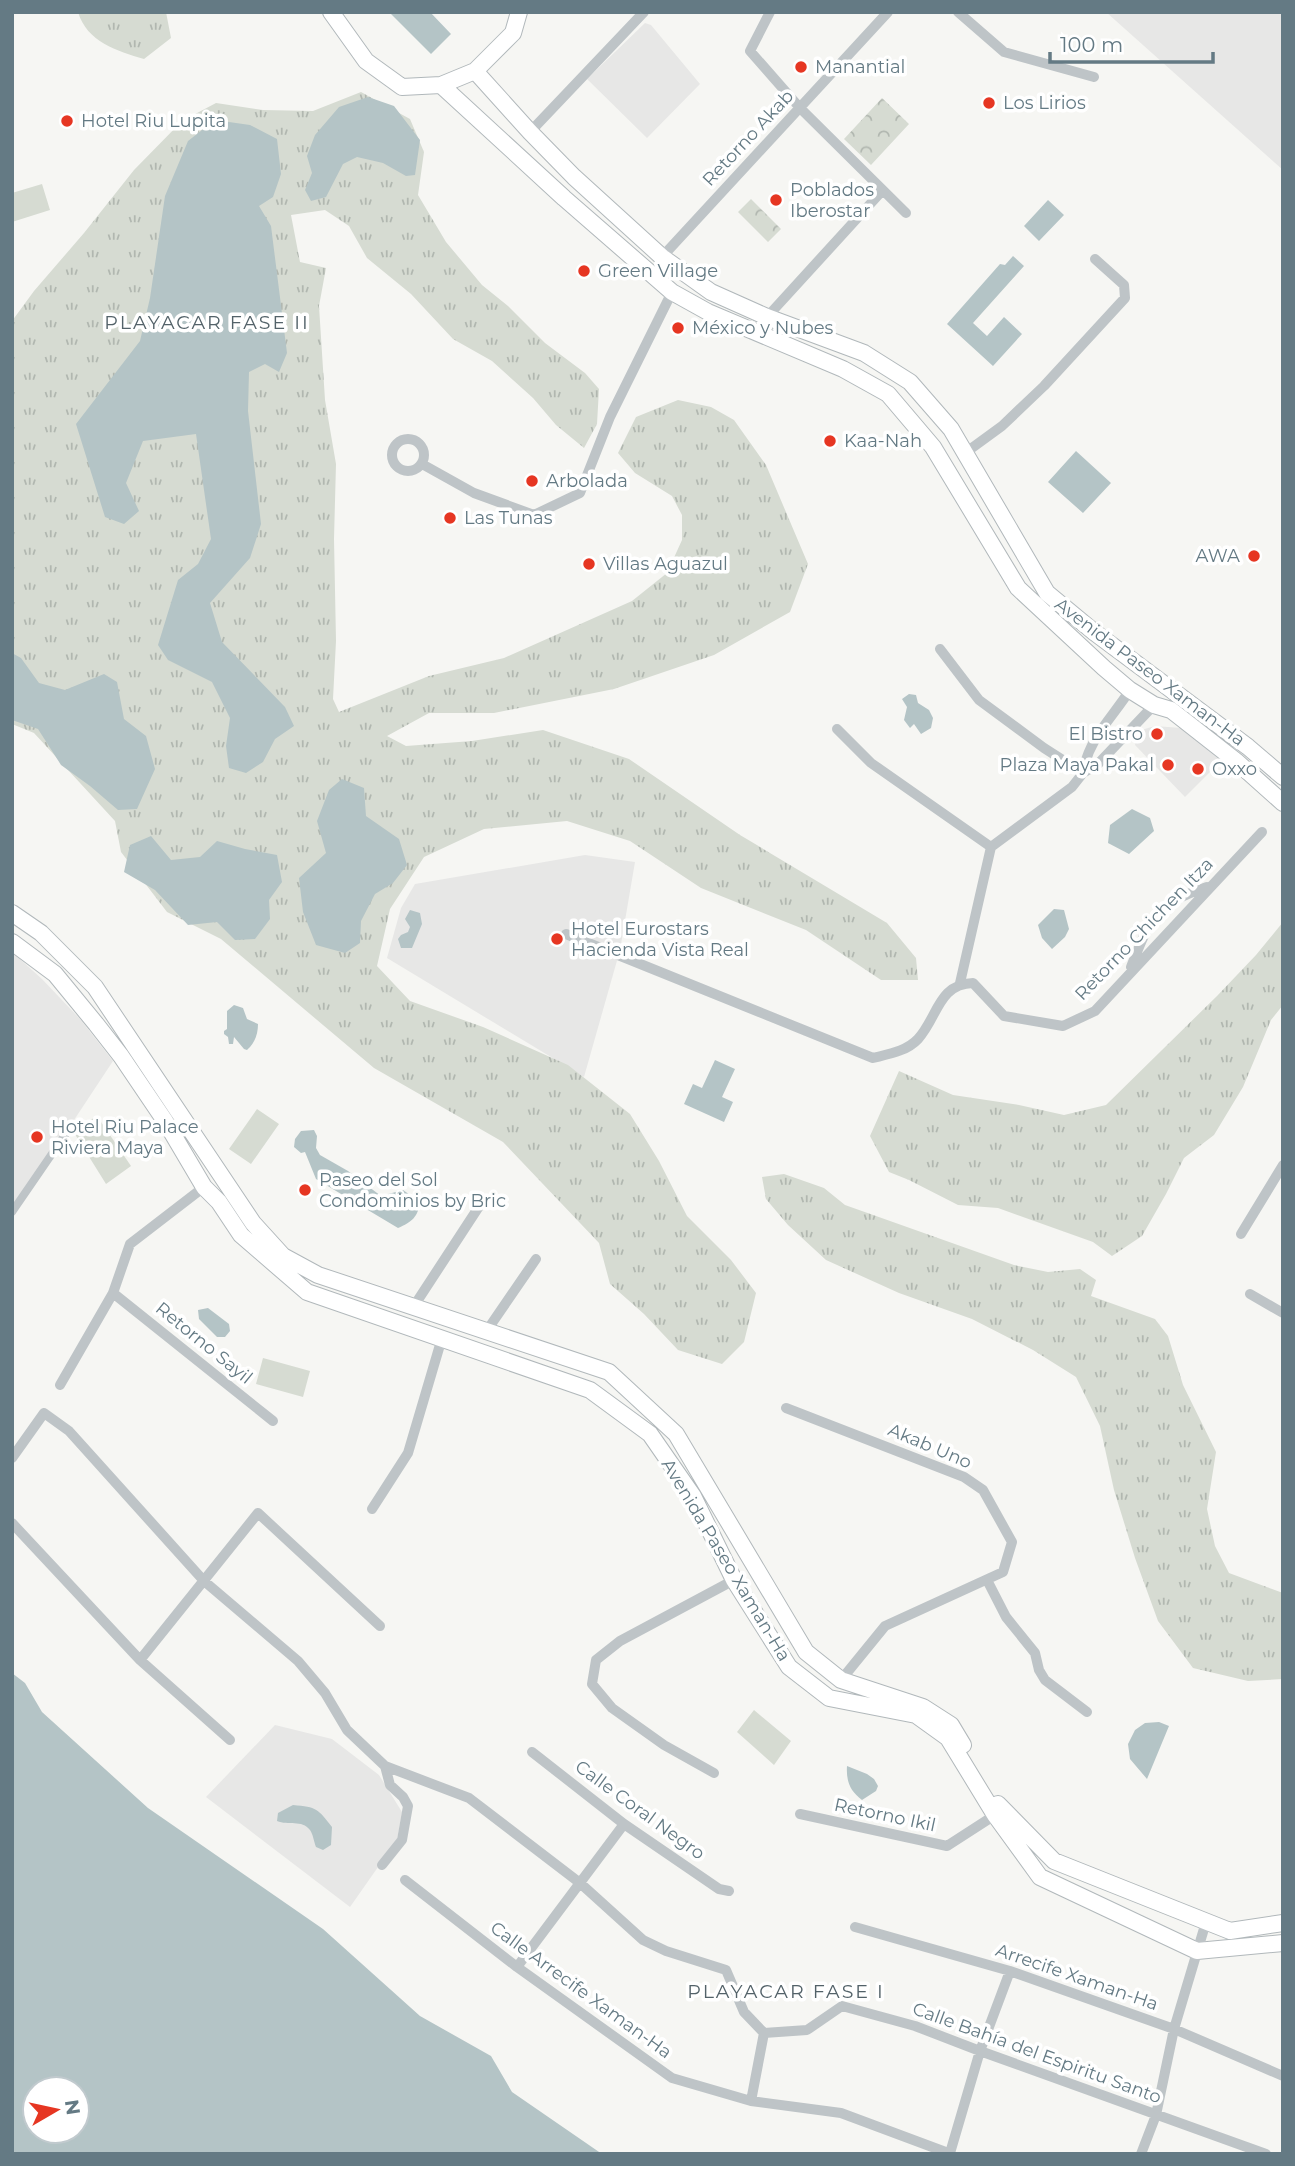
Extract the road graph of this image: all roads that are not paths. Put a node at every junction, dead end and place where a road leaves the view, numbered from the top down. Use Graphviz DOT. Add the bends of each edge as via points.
graph roads {
  1 [pos="331,12"];
  2 [pos="519,12"];
  3 [pos="645,12"];
  4 [pos="770,12"];
  5 [pos="888,12"];
  6 [pos="958,12"];
  7 [pos="475,71"];
  8 [pos="1094,77"];
  9 [pos="442,85"];
  10 [pos="800,108"];
  11 [pos="530,132"];
  12 [pos="882,191"];
  13 [pos="906,213"];
  14 [pos="644,241"];
  15 [pos="662,257"];
  16 [pos="631,258"];
  17 [pos="1095,259"];
  18 [pos="672,292"];
  19 [pos="733,302"];
  20 [pos="767,317"];
  21 [pos="729,320"];
  22 [pos="965,453"];
  23 [pos="422,464"];
  24 [pos="1094,632"];
  25 [pos="940,649"];
  26 [pos="1080,649"];
  27 [pos="1130,690"];
  28 [pos="1154,705"];
  29 [pos="837,729"];
  30 [pos="1083,773"];
  31 [pos="1283,777"];
  32 [pos="1283,803"];
  33 [pos="1262,832"];
  34 [pos="991,846"];
  35 [pos="1210,887"];
  36 [pos="12,913"];
  37 [pos="566,934"];
  38 [pos="12,942"];
  39 [pos="1129,973"];
  40 [pos="960,983"];
  41 [pos="69,1129"];
  42 [pos="1283,1165"];
  43 [pos="204,1187"];
  44 [pos="480,1205"];
  45 [pos="12,1212"];
  46 [pos="253,1223"];
  47 [pos="1241,1234"];
  48 [pos="241,1235"];
  49 [pos="536,1259"];
  50 [pos="113,1293"];
  51 [pos="1250,1294"];
  52 [pos="407,1304"];
  53 [pos="1283,1313"];
  54 [pos="396,1322"];
  55 [pos="484,1330"];
  56 [pos="506,1338"];
  57 [pos="442,1339"];
  58 [pos="500,1359"];
  59 [pos="60,1385"];
  60 [pos="786,1408"];
  61 [pos="273,1421"];
  62 [pos="12,1458"];
  63 [pos="372,1509"];
  64 [pos="725,1516"];
  65 [pos="12,1523"];
  66 [pos="708,1527"];
  67 [pos="734,1580"];
  68 [pos="987,1580"];
  69 [pos="204,1581"];
  70 [pos="779,1606"];
  71 [pos="759,1619"];
  72 [pos="380,1626"];
  73 [pos="140,1660"];
  74 [pos="841,1680"];
  75 [pos="1087,1712"];
  76 [pos="230,1740"];
  77 [pos="532,1752"];
  78 [pos="385,1766"];
  79 [pos="714,1773"];
  80 [pos="800,1814"];
  81 [pos="995,1815"];
  82 [pos="624,1824"];
  83 [pos="382,1865"];
  84 [pos="405,1880"];
  85 [pos="580,1883"];
  86 [pos="729,1891"];
  87 [pos="1206,1922"];
  88 [pos="1283,1923"];
  89 [pos="855,1927"];
  90 [pos="1281,1943"];
  91 [pos="1197,1951"];
  92 [pos="517,1967"];
  93 [pos="1010,1971"];
  94 [pos="1174,2029"];
  95 [pos="764,2033"];
  96 [pos="980,2051"];
  97 [pos="1283,2076"];
  98 [pos="751,2101"];
  99 [pos="1156,2115"];
  100 [pos="951,2154"];
  101 [pos="1141,2154"];
  102 [pos="1266,2154"];
  1 -- 9 [label="main road" via="366,61 402,87"];
  2 -- 7 [label="main road" via="513,33"];
  3 -- 11 [label="street"];
  4 -- 10 [label="street" via="750,51"];
  5 -- 10 [label="street, Retorno Akab"];
  6 -- 8 [label="street" via="1004,52"];
  7 -- 9 [label="main road"];
  7 -- 11 [label="main road, Avenida Paseo Xaman-Ha"];
  9 -- 16 [label="main road, Avenida Paseo Xaman-Ha"];
  10 -- 12 [label="street"];
  10 -- 15 [label="street, Retorno Akab"];
  11 -- 14 [label="main road, Avenida Paseo Xaman-Ha"];
  12 -- 13 [label="street"];
  12 -- 20 [label="street"];
  14 -- 15 [label="main road, Avenida Paseo Xaman-Ha"];
  14 -- 16 [label="main road"];
  15 -- 19 [label="main road, Avenida Paseo Xaman-Ha"];
  16 -- 18 [label="main road, Avenida Paseo Xaman-Ha"];
  17 -- 22 [label="street" via="1124,285 1125,298 1044,386"];
  18 -- 21 [label="main road, Avenida Paseo Xaman-Ha"];
  18 -- 23 [label="street" via="610,417 580,493 534,515 474,493"];
  19 -- 20 [label="main road, Avenida Paseo Xaman-Ha"];
  19 -- 21 [label="main road"];
  20 -- 22 [label="main road, Avenida Paseo Xaman-Ha" via="864,353 910,382 951,429"];
  21 -- 26 [label="main road, Avenida Paseo Xaman-Ha" via="844,369 888,394 933,447 1018,588"];
  22 -- 24 [label="main road, Avenida Paseo Xaman-Ha" via="1047,593"];
  24 -- 26 [label="main road"];
  24 -- 31 [label="main road, Avenida Paseo Xaman-Ha"];
  25 -- 30 [label="street" via="979,700"];
  26 -- 27 [label="main road, Avenida Paseo Xaman-Ha"];
  27 -- 28 [label="main road, Avenida Paseo Xaman-Ha"];
  27 -- 30 [label="street" via="1094,739"];
  28 -- 30 [label="street" via="1098,764"];
  28 -- 32 [label="main road, Avenida Paseo Xaman-Ha" via="1171,710"];
  29 -- 34 [label="street" via="871,763"];
  30 -- 34 [label="street" via="1072,787"];
  33 -- 35 [label="street, Retorno Chichen Itza"];
  34 -- 40 [label="street"];
  35 -- 39 [label="street, Retorno Chichen Itza"];
  35 -- 39 [label="street" via="1155,915"];
  36 -- 46 [label="main road, Avenida Paseo Xaman-Ha" via="41,933 96,987"];
  37 -- 40 [label="street" via="873,1058 900,1051 918,1040 948,990"];
  38 -- 43 [label="main road, Avenida Paseo Xaman-Ha" via="55,974 96,1024 165,1121"];
  39 -- 40 [label="street, Retorno Chichen Itza" via="1095,1011 1063,1026 1004,1016 973,983"];
  41 -- 45 [label="street"];
  42 -- 47 [label="street"];
  43 -- 48 [label="main road, Avenida Paseo Xaman-Ha"];
  43 -- 50 [label="street" via="130,1244"];
  44 -- 52 [label="street"];
  46 -- 48 [label="main road"];
  46 -- 52 [label="main road, Avenida Paseo Xaman-Ha" via="283,1256 318,1275"];
  48 -- 54 [label="main road, Avenida Paseo Xaman-Ha" via="307,1292"];
  49 -- 55 [label="street"];
  50 -- 59 [label="street"];
  50 -- 61 [label="street, Retorno Sayil"];
  51 -- 53 [label="street"];
  52 -- 54 [label="main road"];
  52 -- 55 [label="main road, Avenida Paseo Xaman-Ha"];
  54 -- 57 [label="main road, Avenida Paseo Xaman-Ha"];
  55 -- 56 [label="main road, Avenida Paseo Xaman-Ha"];
  56 -- 58 [label="main road"];
  56 -- 64 [label="main road, Avenida Paseo Xaman-Ha" via="609,1372 676,1434"];
  57 -- 58 [label="main road, Avenida Paseo Xaman-Ha"];
  57 -- 63 [label="street" via="408,1452"];
  58 -- 66 [label="main road, Avenida Paseo Xaman-Ha" via="590,1390 650,1434 693,1496"];
  60 -- 68 [label="street, Akab Uno" via="964,1476 983,1490 1012,1542 1003,1572"];
  62 -- 69 [label="street" via="44,1413 69,1431"];
  64 -- 66 [label="main road"];
  64 -- 70 [label="main road, Avenida Paseo Xaman-Ha"];
  65 -- 73 [label="street"];
  66 -- 67 [label="main road, Avenida Paseo Xaman-Ha"];
  67 -- 71 [label="main road, Avenida Paseo Xaman-Ha"];
  67 -- 79 [label="street" via="620,1641 596,1660 592,1684 612,1708"];
  68 -- 74 [label="street, Akab Uno" via="885,1626"];
  68 -- 75 [label="street" via="1006,1617 1035,1653 1045,1680"];
  69 -- 72 [label="street" via="258,1513"];
  69 -- 73 [label="street"];
  69 -- 78 [label="street" via="299,1661 347,1730"];
  70 -- 71 [label="main road"];
  70 -- 74 [label="main road, Avenida Paseo Xaman-Ha" via="806,1652"];
  71 -- 81 [label="main road, Avenida Paseo Xaman-Ha" via="789,1667 829,1698 916,1715 948,1738"];
  73 -- 76 [label="street"];
  74 -- 87 [label="main road, Avenida Paseo Xaman-Ha" via="923,1707 951,1725 1001,1809 1054,1861"];
  77 -- 82 [label="street, Calle Coral Negro"];
  78 -- 83 [label="street" via="390,1785 408,1806 402,1840"];
  78 -- 85 [label="street" via="469,1798"];
  80 -- 81 [label="street, Retorno Ikil" via="947,1846"];
  81 -- 91 [label="main road, Avenida Paseo Xaman-Ha" via="1040,1877"];
  82 -- 85 [label="street"];
  82 -- 86 [label="street, Calle Coral Negro" via="719,1889"];
  84 -- 92 [label="street, Calle Arrecife Xaman-Ha"];
  85 -- 92 [label="street"];
  85 -- 95 [label="street" via="643,1940 726,1970 744,2012"];
  87 -- 88 [label="main road, Avenida Paseo Xaman-Ha" via="1230,1931"];
  87 -- 91 [label="street"];
  89 -- 93 [label="street, Arrecife Xaman-Ha"];
  90 -- 91 [label="main road"];
  91 -- 94 [label="street"];
  92 -- 98 [label="street, Calle Arrecife Xaman-Ha" via="672,2078"];
  93 -- 94 [label="street, Arrecife Xaman-Ha"];
  93 -- 96 [label="street"];
  94 -- 97 [label="street, Arrecife Xaman-Ha"];
  94 -- 99 [label="street"];
  95 -- 96 [label="street, Calle Bahía del Espiritu Santo" via="807,2030 842,2006 915,2026"];
  95 -- 98 [label="street"];
  96 -- 99 [label="street, Calle Bahía del Espiritu Santo"];
  96 -- 100 [label="street"];
  98 -- 100 [label="street, Calle Arrecife Xaman-Ha" via="841,2113"];
  99 -- 101 [label="street"];
  99 -- 102 [label="street, Calle Bahía del Espiritu Santo"];
}
